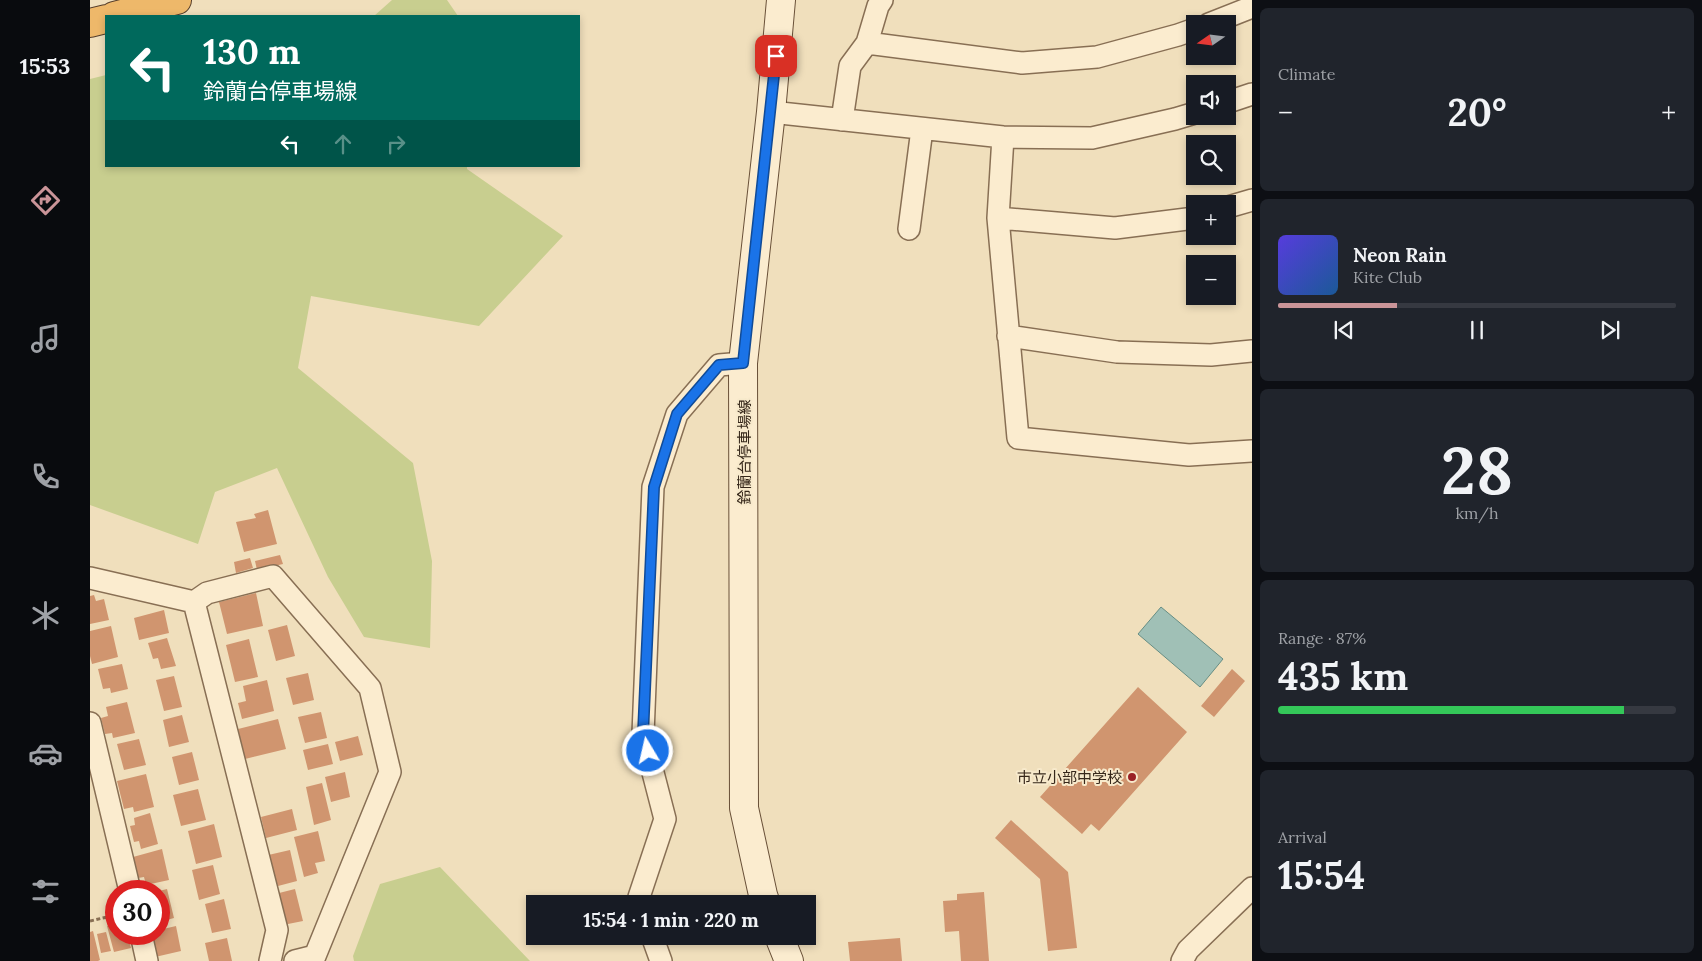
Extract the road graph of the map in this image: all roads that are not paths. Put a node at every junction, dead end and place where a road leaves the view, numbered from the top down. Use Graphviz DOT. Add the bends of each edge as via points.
graph roads {
  1 [pos="178,0"];
  2 [pos="781,0"];
  3 [pos="882,0"];
  4 [pos="1252,7"];
  5 [pos="118,15"];
  6 [pos="1231,15"];
  7 [pos="105,19"];
  8 [pos="90,23"];
  9 [pos="1186,32"];
  10 [pos="867,43"];
  11 [pos="1252,94"];
  12 [pos="1236,99"];
  13 [pos="771,112"];
  14 [pos="1186,116"];
  15 [pos="842,120"];
  16 [pos="922,129"];
  17 [pos="1003,137"];
  18 [pos="1252,200"];
  19 [pos="1236,205"];
  20 [pos="998,218"];
  21 [pos="1186,219"];
  22 [pos="909,229"];
  23 [pos="1008,336"];
  24 [pos="1252,351"];
  25 [pos="743,363"];
  26 [pos="1252,451"];
  27 [pos="90,578"];
  28 [pos="194,602"];
  29 [pos="90,723"];
  30 [pos="127,880"];
  31 [pos="1252,888"];
  32 [pos="639,895"];
  33 [pos="763,895"];
  34 [pos="143,945"];
  35 [pos="655,945"];
  36 [pos="783,945"];
  37 [pos="147,961"];
  38 [pos="270,961"];
  39 [pos="295,961"];
  40 [pos="661,961"];
  41 [pos="789,961"];
  42 [pos="1182,961"];
  1 -- 5 [label="highway"];
  2 -- 13 [label="main road, 鈴蘭台停車場線"];
  3 -- 10 [label="street"];
  4 -- 6 [label="street"];
  7 -- 8 [label="highway"];
  9 -- 10 [label="street" via="1097,57 1022,63"];
  10 -- 15 [label="street" via="850,66"];
  11 -- 12 [label="street"];
  13 -- 15 [label="street"];
  13 -- 25 [label="main road, 鈴蘭台停車場線"];
  14 -- 17 [label="street" via="1092,138"];
  15 -- 16 [label="street"];
  16 -- 17 [label="street"];
  16 -- 22 [label="street"];
  17 -- 20 [label="street"];
  18 -- 19 [label="street"];
  20 -- 21 [label="street" via="1115,228"];
  20 -- 23 [label="street"];
  23 -- 24 [label="street" via="1117,352 1212,355"];
  23 -- 26 [label="street" via="1018,438 1189,455"];
  25 -- 32 [label="street" via="719,365 677,414 654,487 643,734 665,820"];
  25 -- 33 [label="main road, 鈴蘭台停車場線" via="744,808"];
  27 -- 28 [label="street"];
  28 -- 38 [label="street" via="276,930"];
  28 -- 39 [label="street" via="207,593 273,576 370,688 390,772 315,956"];
  29 -- 30 [label="street"];
  31 -- 42 [label="street" via="1188,950"];
  34 -- 37 [label="street"];
  35 -- 40 [label="street"];
  36 -- 41 [label="main road"];
}
